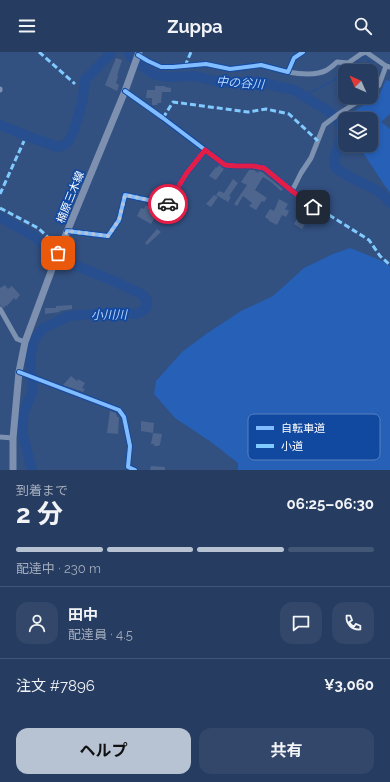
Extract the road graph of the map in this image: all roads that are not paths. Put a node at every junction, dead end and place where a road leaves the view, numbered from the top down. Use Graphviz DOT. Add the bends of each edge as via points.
graph roads {
  1 [pos="302,52"];
  2 [pos="139,53"];
  3 [pos="387,67"];
  4 [pos="288,72"];
  5 [pos="378,86"];
  6 [pos="125,91"];
  7 [pos="355,104"];
  8 [pos="205,150"];
  9 [pos="292,191"];
  10 [pos="313,207"];
  11 [pos="67,231"];
  12 [pos="0,309"];
  13 [pos="25,342"];
  14 [pos="23,373"];
  15 [pos="0,437"];
  16 [pos="13,438"];
  17 [pos="13,470"];
  18 [pos="134,470"];
  1 -- 4 [label="street" via="294,58"];
  2 -- 4 [label="street" via="161,67 206,64 230,69 261,65"];
  2 -- 6 [label="main road, 楠原三木線"];
  3 -- 4 [label="street" via="366,52 348,62 337,62 318,74"];
  3 -- 5 [label="street"];
  6 -- 8 [label="street"];
  6 -- 11 [label="main road, 楠原三木線"];
  7 -- 9 [label="street" via="324,125 312,158"];
  8 -- 9 [label="street" via="225,165 264,168"];
  8 -- 11 [label="street" via="186,174 166,208 153,201 125,195 119,220 108,236"];
  9 -- 10 [label="street"];
  11 -- 13 [label="main road, 楠原三木線"];
  12 -- 13 [label="street" via="17,339"];
  13 -- 14 [label="main road, 楠原三木線"];
  14 -- 16 [label="main road, 楠原三木線"];
  14 -- 18 [label="street" via="119,410 124,417 130,446 128,467"];
  15 -- 16 [label="street"];
  16 -- 17 [label="main road, 楠原三木線"];
}
